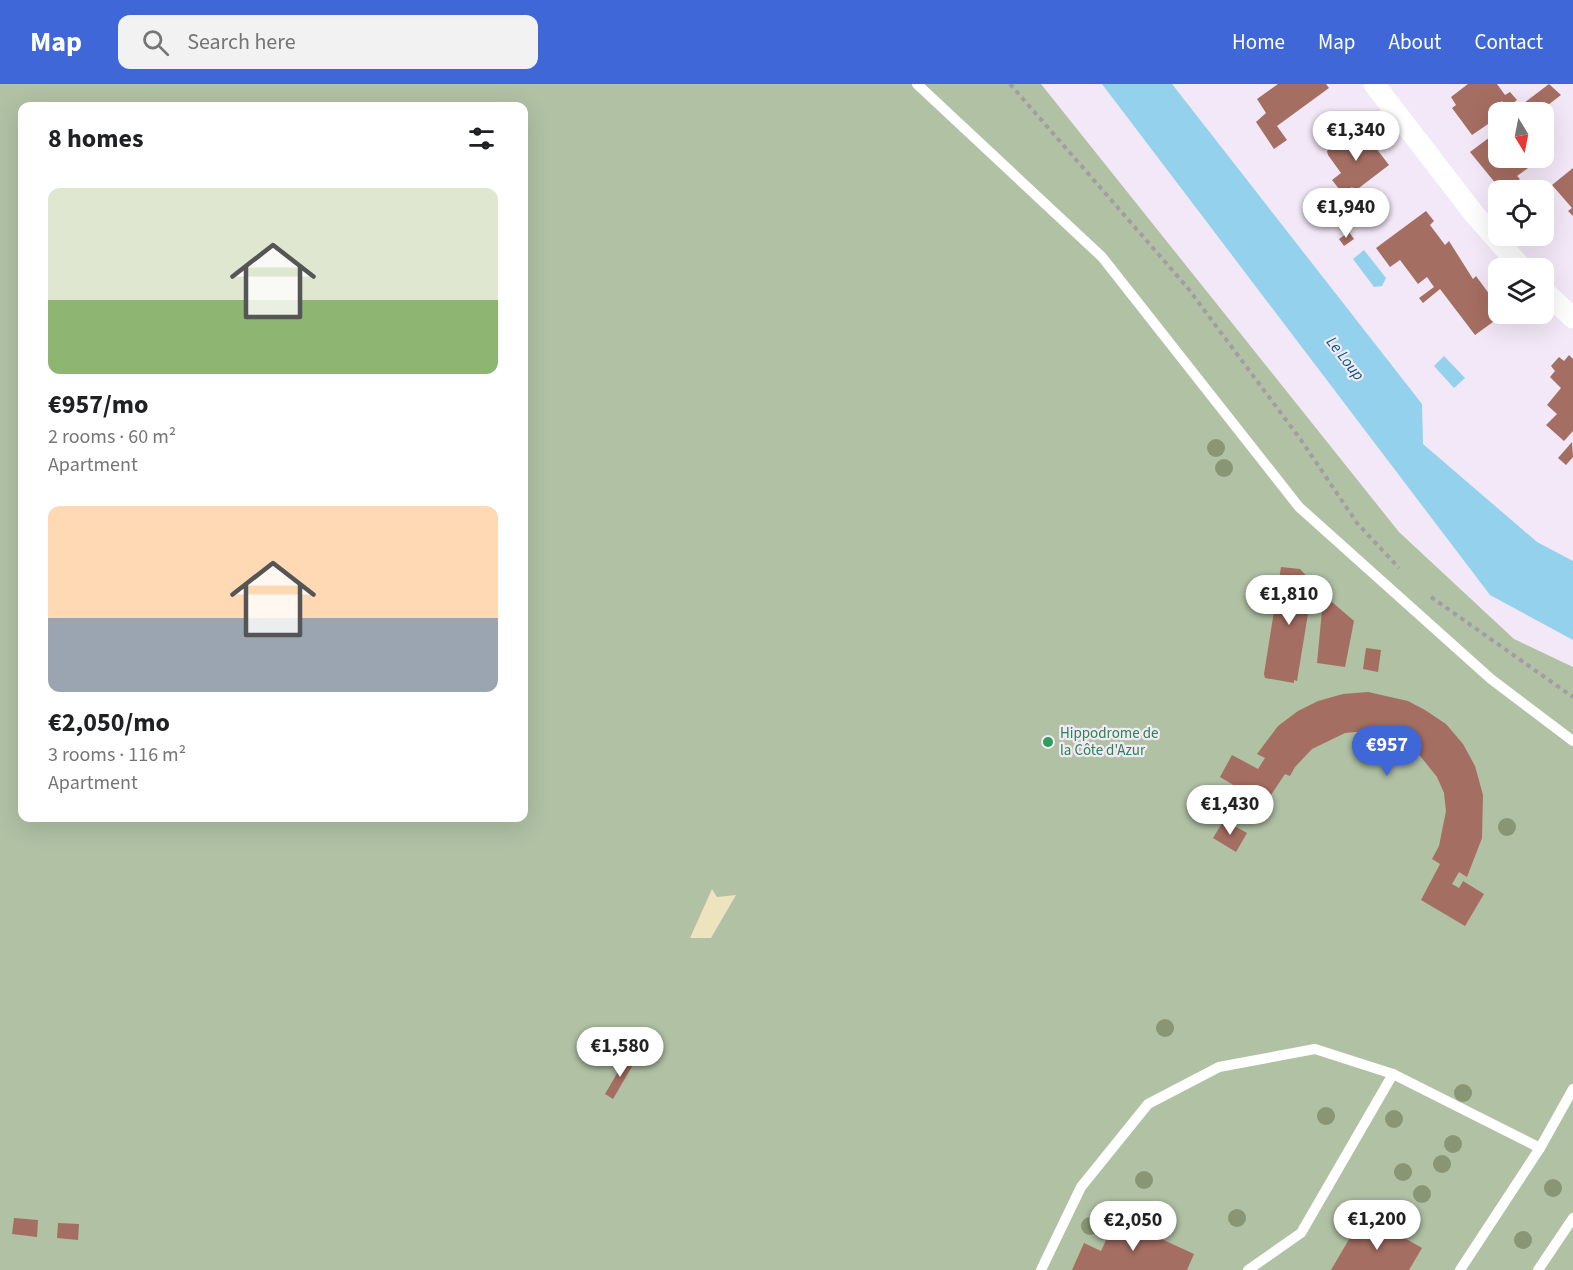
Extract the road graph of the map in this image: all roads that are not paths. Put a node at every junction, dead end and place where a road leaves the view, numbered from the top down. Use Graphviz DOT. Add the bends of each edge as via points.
graph roads {
  1 [pos="917,84"];
  2 [pos="1374,84"];
  3 [pos="1513,258"];
  4 [pos="1554,300"];
  5 [pos="1573,318"];
  6 [pos="1573,741"];
  7 [pos="1393,1074"];
  8 [pos="1573,1089"];
  9 [pos="1540,1148"];
  10 [pos="1573,1218"];
  11 [pos="1041,1270"];
  12 [pos="1248,1270"];
  13 [pos="1461,1270"];
  14 [pos="1538,1270"];
  1 -- 6 [label="lane" via="1102,256 1299,507 1491,679"];
  2 -- 3 [label="street"];
  4 -- 5 [label="street"];
  7 -- 9 [label="lane"];
  7 -- 11 [label="lane" via="1315,1049 1219,1067 1148,1104 1081,1187"];
  7 -- 12 [label="lane" via="1301,1233"];
  8 -- 9 [label="lane"];
  9 -- 13 [label="lane"];
  10 -- 14 [label="lane"];
}
